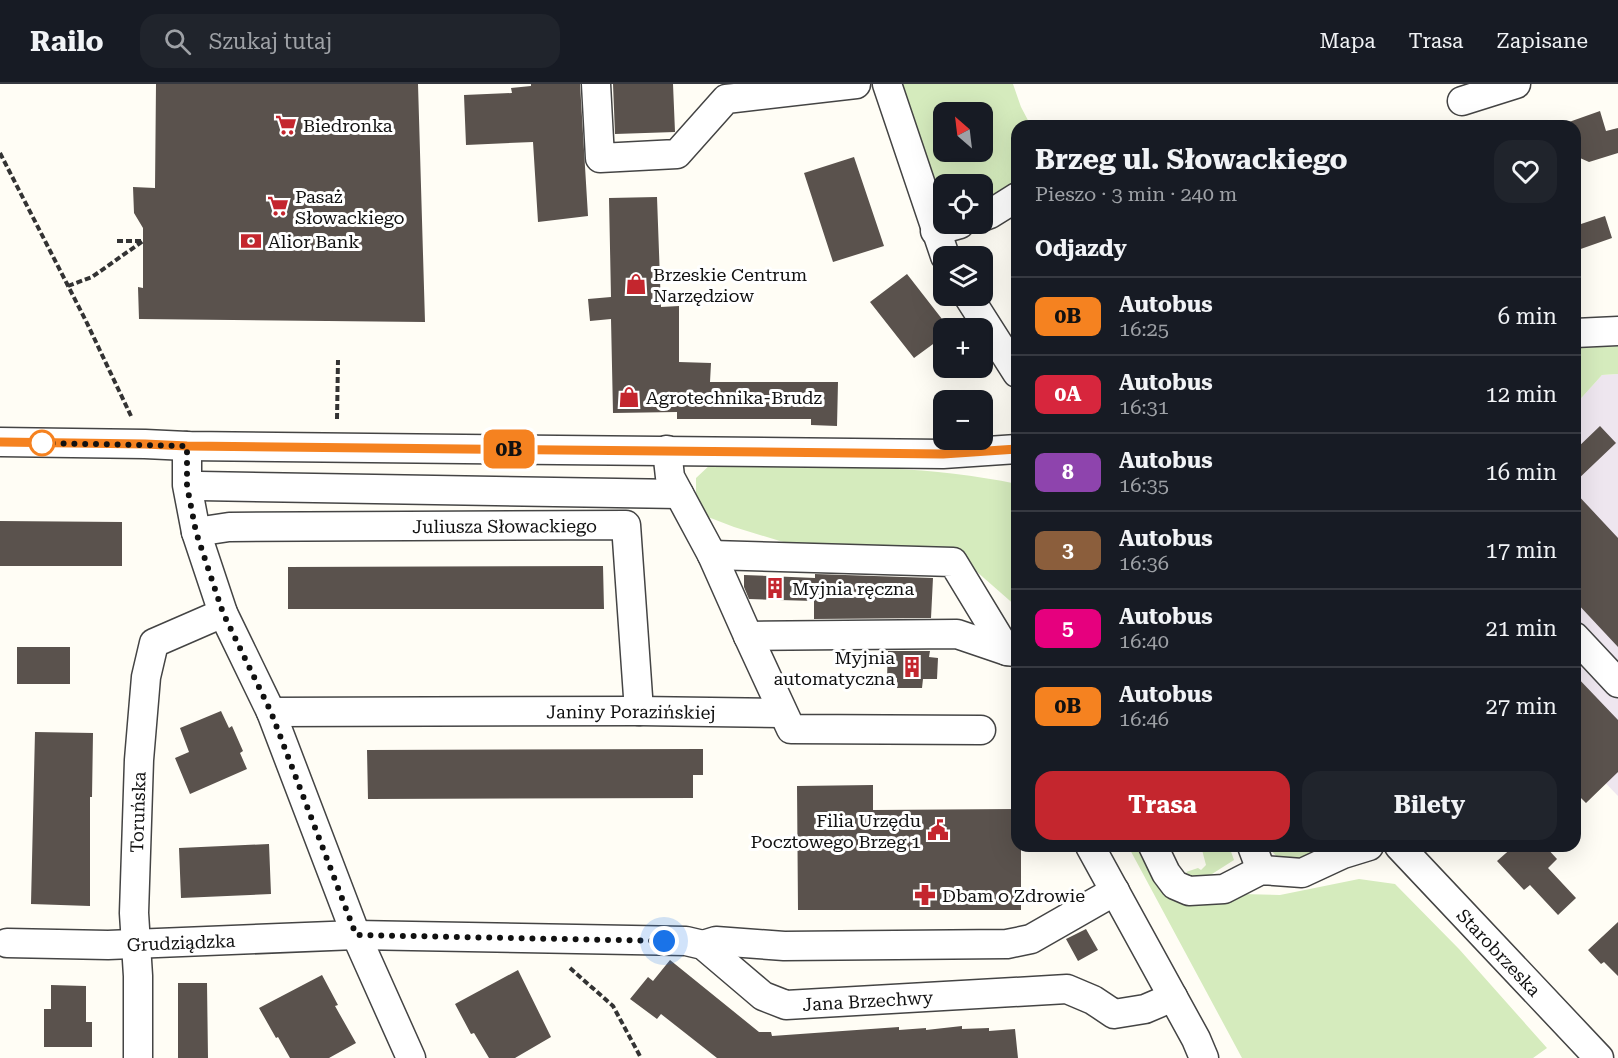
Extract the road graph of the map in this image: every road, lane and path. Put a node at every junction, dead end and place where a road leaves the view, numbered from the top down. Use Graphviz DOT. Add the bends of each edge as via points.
graph roads {
  1 [pos="596,84"];
  2 [pos="856,84"];
  3 [pos="887,84"];
  4 [pos="1516,84"];
  5 [pos="722,91"];
  6 [pos="1462,104"];
  7 [pos="0,153"];
  8 [pos="1011,201"];
  9 [pos="993,212"];
  10 [pos="947,237"];
  11 [pos="117,242"];
  12 [pos="69,286"];
  13 [pos="974,306"];
  14 [pos="1618,331"];
  15 [pos="1581,333"];
  16 [pos="338,360"];
  17 [pos="1011,364"];
  18 [pos="337,419"];
  19 [pos="134,423"];
  20 [pos="0,442"];
  21 [pos="187,446"];
  22 [pos="1011,449"];
  23 [pos="667,450"];
  24 [pos="200,486"];
  25 [pos="679,494"];
  26 [pos="196,532"];
  27 [pos="712,555"];
  28 [pos="223,613"];
  29 [pos="747,636"];
  30 [pos="1581,643"];
  31 [pos="1011,649"];
  32 [pos="1011,651"];
  33 [pos="1618,682"];
  34 [pos="639,711"];
  35 [pos="271,712"];
  36 [pos="782,713"];
  37 [pos="981,730"];
  38 [pos="1093,852"];
  39 [pos="1156,852"];
  40 [pos="1350,852"];
  41 [pos="1405,852"];
  42 [pos="1257,858"];
  43 [pos="1115,891"];
  44 [pos="356,935"];
  45 [pos="539,939"];
  46 [pos="7,943"];
  47 [pos="136,943"];
  48 [pos="703,945"];
  49 [pos="1173,997"];
  50 [pos="138,1058"];
  51 [pos="411,1058"];
  52 [pos="641,1058"];
  53 [pos="1204,1058"];
  54 [pos="1599,1058"];
  1 -- 5 [label="street" via="600,158 677,154"];
  2 -- 5 [label="street"];
  3 -- 10 [label="street"];
  4 -- 6 [label="street"];
  7 -- 12 [label="path"];
  8 -- 9 [label="street"];
  11 -- 12 [label="path" via="143,241 92,277"];
  12 -- 19 [label="path"];
  13 -- 17 [label="street"];
  14 -- 15 [label="street"];
  16 -- 18 [label="path"];
  20 -- 21 [label="street"];
  21 -- 23 [label="street"];
  21 -- 26 [label="street" via="187,486"];
  22 -- 23 [label="street" via="943,454"];
  23 -- 25 [label="street" via="670,477"];
  24 -- 25 [label="street"];
  25 -- 27 [label="street"];
  26 -- 28 [label="street"];
  26 -- 34 [label="street, Juliusza Słowackiego" via="229,527 626,525"];
  27 -- 29 [label="street"];
  27 -- 31 [label="street" via="953,562"];
  28 -- 35 [label="street"];
  28 -- 47 [label="street, Toruńska" via="154,643 146,677 139,760"];
  29 -- 32 [label="street" via="957,634"];
  29 -- 36 [label="street"];
  30 -- 33 [label="street"];
  34 -- 35 [label="street, Janiny Porazińskiej"];
  34 -- 36 [label="street, Janiny Porazińskiej"];
  35 -- 44 [label="street"];
  36 -- 37 [label="street" via="791,729"];
  38 -- 43 [label="street"];
  39 -- 42 [label="street" via="1174,885 1189,891 1224,889"];
  40 -- 42 [label="street" via="1302,873"];
  41 -- 54 [label="street, Starobrzeska"];
  43 -- 48 [label="street" via="1031,939 1007,944 784,946 716,941"];
  43 -- 49 [label="street"];
  44 -- 45 [label="street"];
  44 -- 47 [label="street, Grudziądzka"];
  44 -- 51 [label="street"];
  45 -- 48 [label="street" via="686,941"];
  45 -- 52 [label="path" via="613,1006"];
  46 -- 47 [label="street, Grudziądzka"];
  47 -- 50 [label="street, Toruńska"];
  48 -- 49 [label="street, Jana Brzechwy" via="763,996 786,1005 1067,989 1114,1014 1145,1009"];
  49 -- 53 [label="street"];
}
